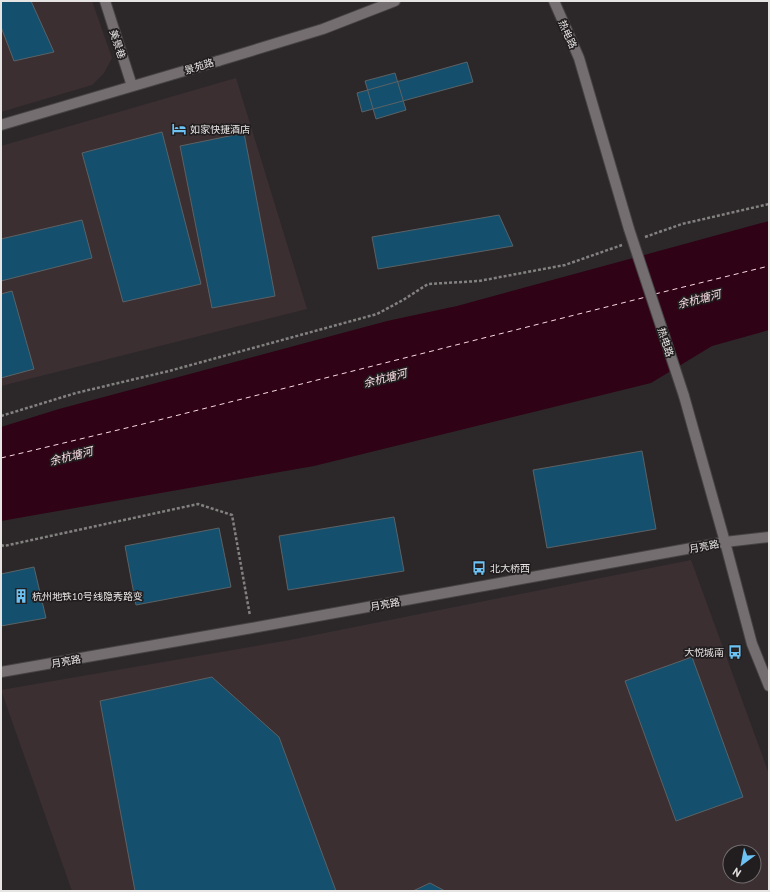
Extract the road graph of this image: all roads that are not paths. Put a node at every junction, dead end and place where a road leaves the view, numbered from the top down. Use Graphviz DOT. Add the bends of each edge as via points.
graph roads {
  1 [pos="105,1"];
  2 [pos="395,1"];
  3 [pos="554,1"];
  4 [pos="132,86"];
  5 [pos="1,125"];
  6 [pos="769,537"];
  7 [pos="725,542"];
  8 [pos="1,672"];
  9 [pos="769,686"];
  1 -- 4 [label="street, 美景巷"];
  2 -- 4 [label="street, 景苑路" via="323,29"];
  3 -- 7 [label="street, 热电路, bridge" via="579,58 629,229 684,396"];
  4 -- 5 [label="street, 景苑路"];
  6 -- 7 [label="street, 月亮路"];
  7 -- 8 [label="street, 月亮路"];
  7 -- 9 [label="street, 热电路" via="752,644"];
}
